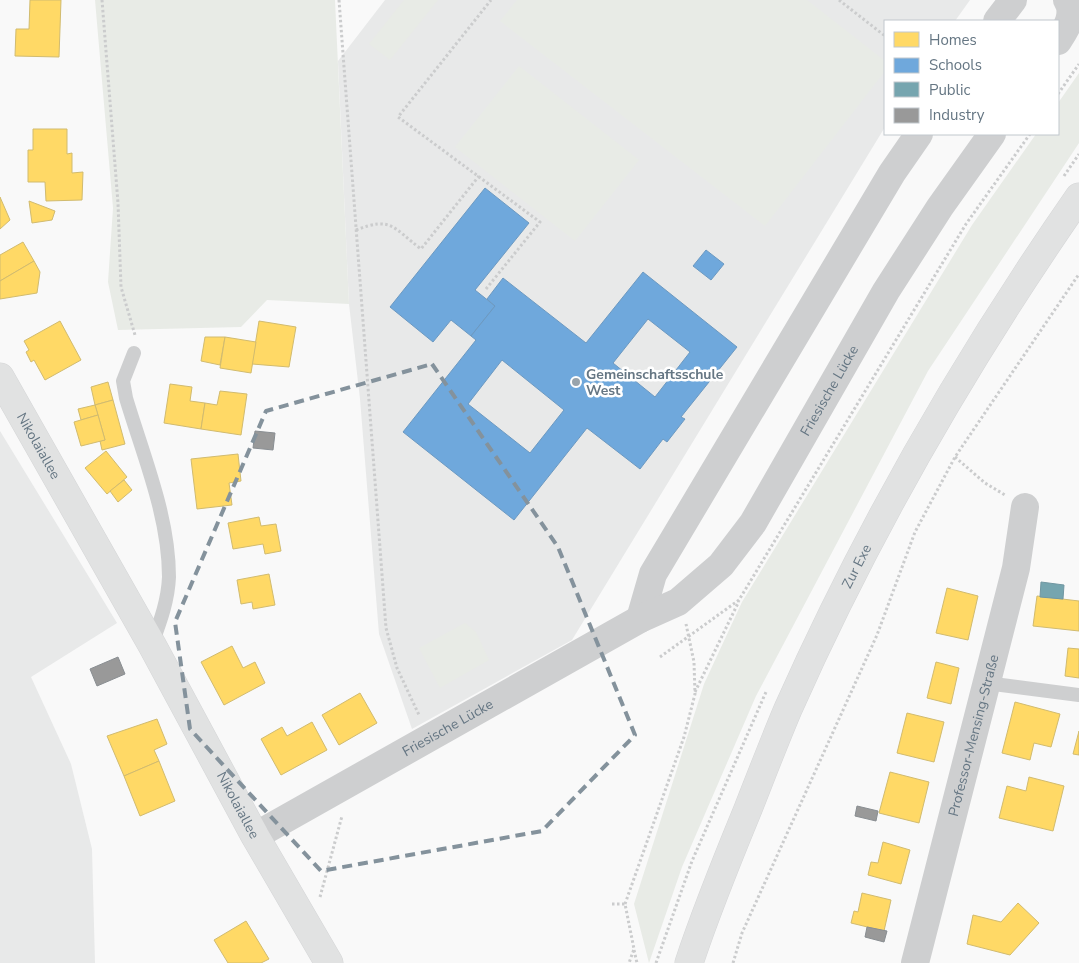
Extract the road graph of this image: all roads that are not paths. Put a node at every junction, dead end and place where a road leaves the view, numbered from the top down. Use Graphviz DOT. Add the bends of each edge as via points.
graph roads {
  1 [pos="1013,0"];
  2 [pos="1067,0"];
  3 [pos="998,20"];
  4 [pos="1059,40"];
  5 [pos="918,135"];
  6 [pos="991,135"];
  7 [pos="1079,197"];
  8 [pos="134,353"];
  9 [pos="0,377"];
  10 [pos="1025,506"];
  11 [pos="640,619"];
  12 [pos="152,645"];
  13 [pos="986,683"];
  14 [pos="1079,695"];
  15 [pos="255,836"];
  16 [pos="329,963"];
  17 [pos="689,963"];
  18 [pos="915,963"];
  1 -- 3 [label="street"];
  2 -- 4 [label="street" via="1070,23"];
  5 -- 11 [label="street" via="892,173 653,574"];
  6 -- 11 [label="street, Friesische Lücke" via="940,206 886,291 753,524 721,565 678,602"];
  7 -- 17 [label="main road, Zur Exe" via="1021,280 970,362 874,532 788,709"];
  8 -- 12 [label="lane" via="123,381 160,510 169,578 164,611"];
  9 -- 12 [label="main road, Nikolaiallee"];
  10 -- 13 [label="street, Professor-Mensing-Straße" via="1016,568"];
  11 -- 15 [label="street, Friesische Lücke"];
  12 -- 15 [label="main road, Nikolaiallee"];
  13 -- 14 [label="lane"];
  13 -- 18 [label="street, Professor-Mensing-Straße"];
  15 -- 16 [label="main road, Nikolaiallee"];
}
